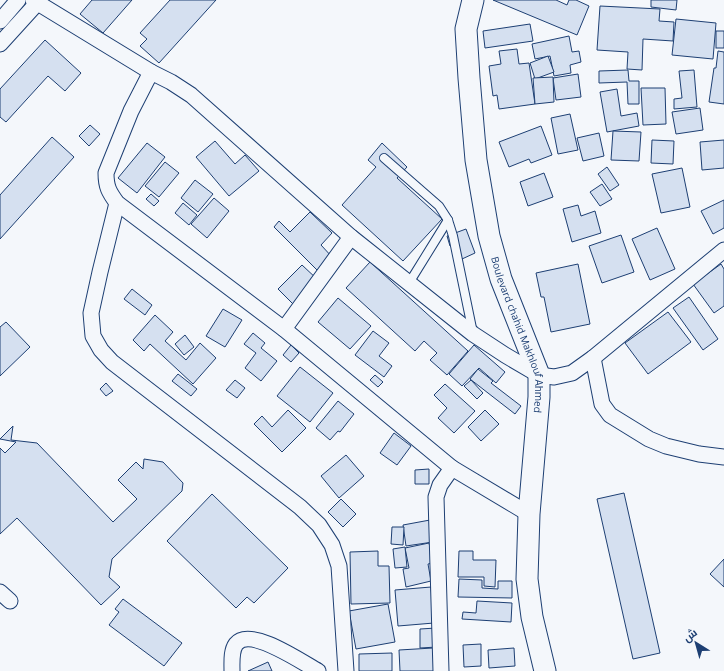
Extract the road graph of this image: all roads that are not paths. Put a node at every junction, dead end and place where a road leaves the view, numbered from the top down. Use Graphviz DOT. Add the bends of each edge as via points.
graph roads {
  1 [pos="18,0"];
  2 [pos="473,0"];
  3 [pos="36,1"];
  4 [pos="0,21"];
  5 [pos="0,44"];
  6 [pos="151,72"];
  7 [pos="384,158"];
  8 [pos="117,203"];
  9 [pos="448,220"];
  10 [pos="351,237"];
  11 [pos="724,250"];
  12 [pos="409,283"];
  13 [pos="284,329"];
  14 [pos="473,334"];
  15 [pos="593,358"];
  16 [pos="539,375"];
  17 [pos="724,457"];
  18 [pos="452,468"];
  19 [pos="529,514"];
  20 [pos="232,671"];
  21 [pos="318,671"];
  22 [pos="346,671"];
  23 [pos="441,671"];
  24 [pos="545,671"];
  1 -- 4 [label="street"];
  2 -- 16 [label="main road, Boulevard chahid Makhlouf Ahmed" via="466,29 469,78 476,160 488,229 501,279"];
  3 -- 5 [label="street"];
  3 -- 6 [label="street"];
  6 -- 8 [label="street" via="131,111 106,173 106,184"];
  6 -- 10 [label="street" via="191,95"];
  7 -- 9 [label="lane" via="439,206"];
  8 -- 13 [label="street"];
  8 -- 22 [label="street" via="91,313 93,336 112,362 294,502 319,525 332,545 339,566"];
  9 -- 12 [label="lane"];
  9 -- 14 [label="lane"];
  10 -- 12 [label="street"];
  10 -- 13 [label="street"];
  11 -- 15 [label="street"];
  12 -- 14 [label="street"];
  13 -- 18 [label="street"];
  14 -- 16 [label="street"];
  15 -- 16 [label="street" via="572,373 554,377"];
  15 -- 17 [label="street" via="602,404 610,415 649,439 666,446"];
  16 -- 19 [label="main road, Boulevard chahid Makhlouf Ahmed"];
  18 -- 19 [label="street"];
  18 -- 23 [label="street" via="436,497"];
  19 -- 24 [label="main road, Boulevard chahid Makhlouf Ahmed" via="527,579 532,617"];
  20 -- 21 [label="street" via="232,655 237,643 244,639 267,642"];
}
